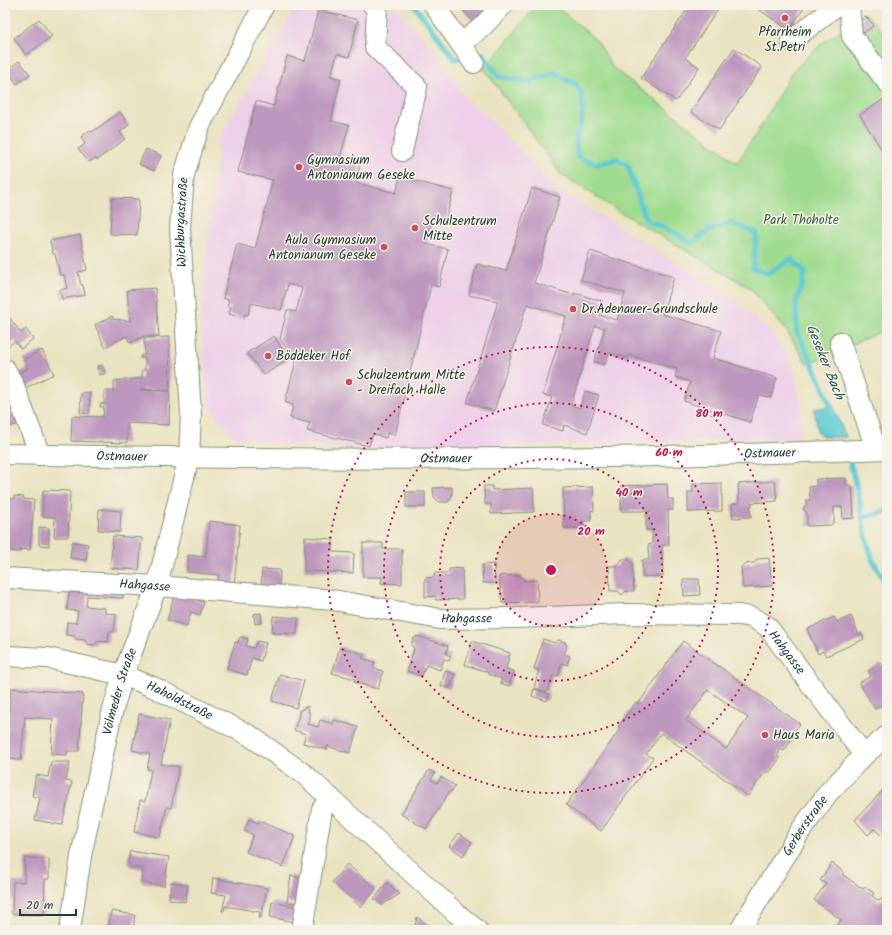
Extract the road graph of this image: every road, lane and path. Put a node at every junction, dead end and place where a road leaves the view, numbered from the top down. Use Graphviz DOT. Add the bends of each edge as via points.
graph roads {
  1 [pos="264,5"];
  2 [pos="374,5"];
  3 [pos="434,5"];
  4 [pos="502,5"];
  5 [pos="837,5"];
  6 [pos="849,5"];
  7 [pos="792,41"];
  8 [pos="461,44"];
  9 [pos="474,63"];
  10 [pos="887,82"];
  11 [pos="402,151"];
  12 [pos="840,342"];
  13 [pos="5,369"];
  14 [pos="881,449"];
  15 [pos="5,454"];
  16 [pos="40,455"];
  17 [pos="188,457"];
  18 [pos="5,578"];
  19 [pos="157,586"];
  20 [pos="5,656"];
  21 [pos="123,675"];
  22 [pos="887,736"];
  23 [pos="864,756"];
  24 [pos="331,798"];
  25 [pos="70,930"];
  26 [pos="302,930"];
  27 [pos="477,930"];
  28 [pos="740,930"];
  1 -- 17 [label="street, Wichburgastraße" via="199,127 184,175 180,228 191,415"];
  2 -- 11 [label="street" via="377,9 375,47 417,87"];
  3 -- 8 [label="street"];
  4 -- 8 [label="street" via="483,26"];
  5 -- 7 [label="street"];
  6 -- 10 [label="street" via="852,36"];
  8 -- 9 [label="street"];
  12 -- 14 [label="street"];
  13 -- 16 [label="street"];
  14 -- 17 [label="street, Ostmauer" via="682,456 404,460"];
  15 -- 16 [label="street, Ostmauer"];
  16 -- 17 [label="street, Ostmauer"];
  17 -- 19 [label="street, Völmeder Straße"];
  18 -- 19 [label="street, Hahgasse"];
  19 -- 21 [label="street, Völmeder Straße"];
  19 -- 23 [label="street, Hahgasse" via="333,600 440,619 628,614 750,617 767,626"];
  20 -- 21 [label="street, Haholdstraße" via="48,658"];
  21 -- 24 [label="street, Haholdstraße" via="153,687 249,735 304,774"];
  21 -- 25 [label="street, Völmeder Straße" via="110,717 81,856"];
  22 -- 23 [label="street, Gerberstraße"];
  23 -- 28 [label="street, Gerberstraße" via="828,793 808,821"];
  24 -- 26 [label="street" via="322,809"];
  24 -- 27 [label="street, Haholdstraße"];
}
